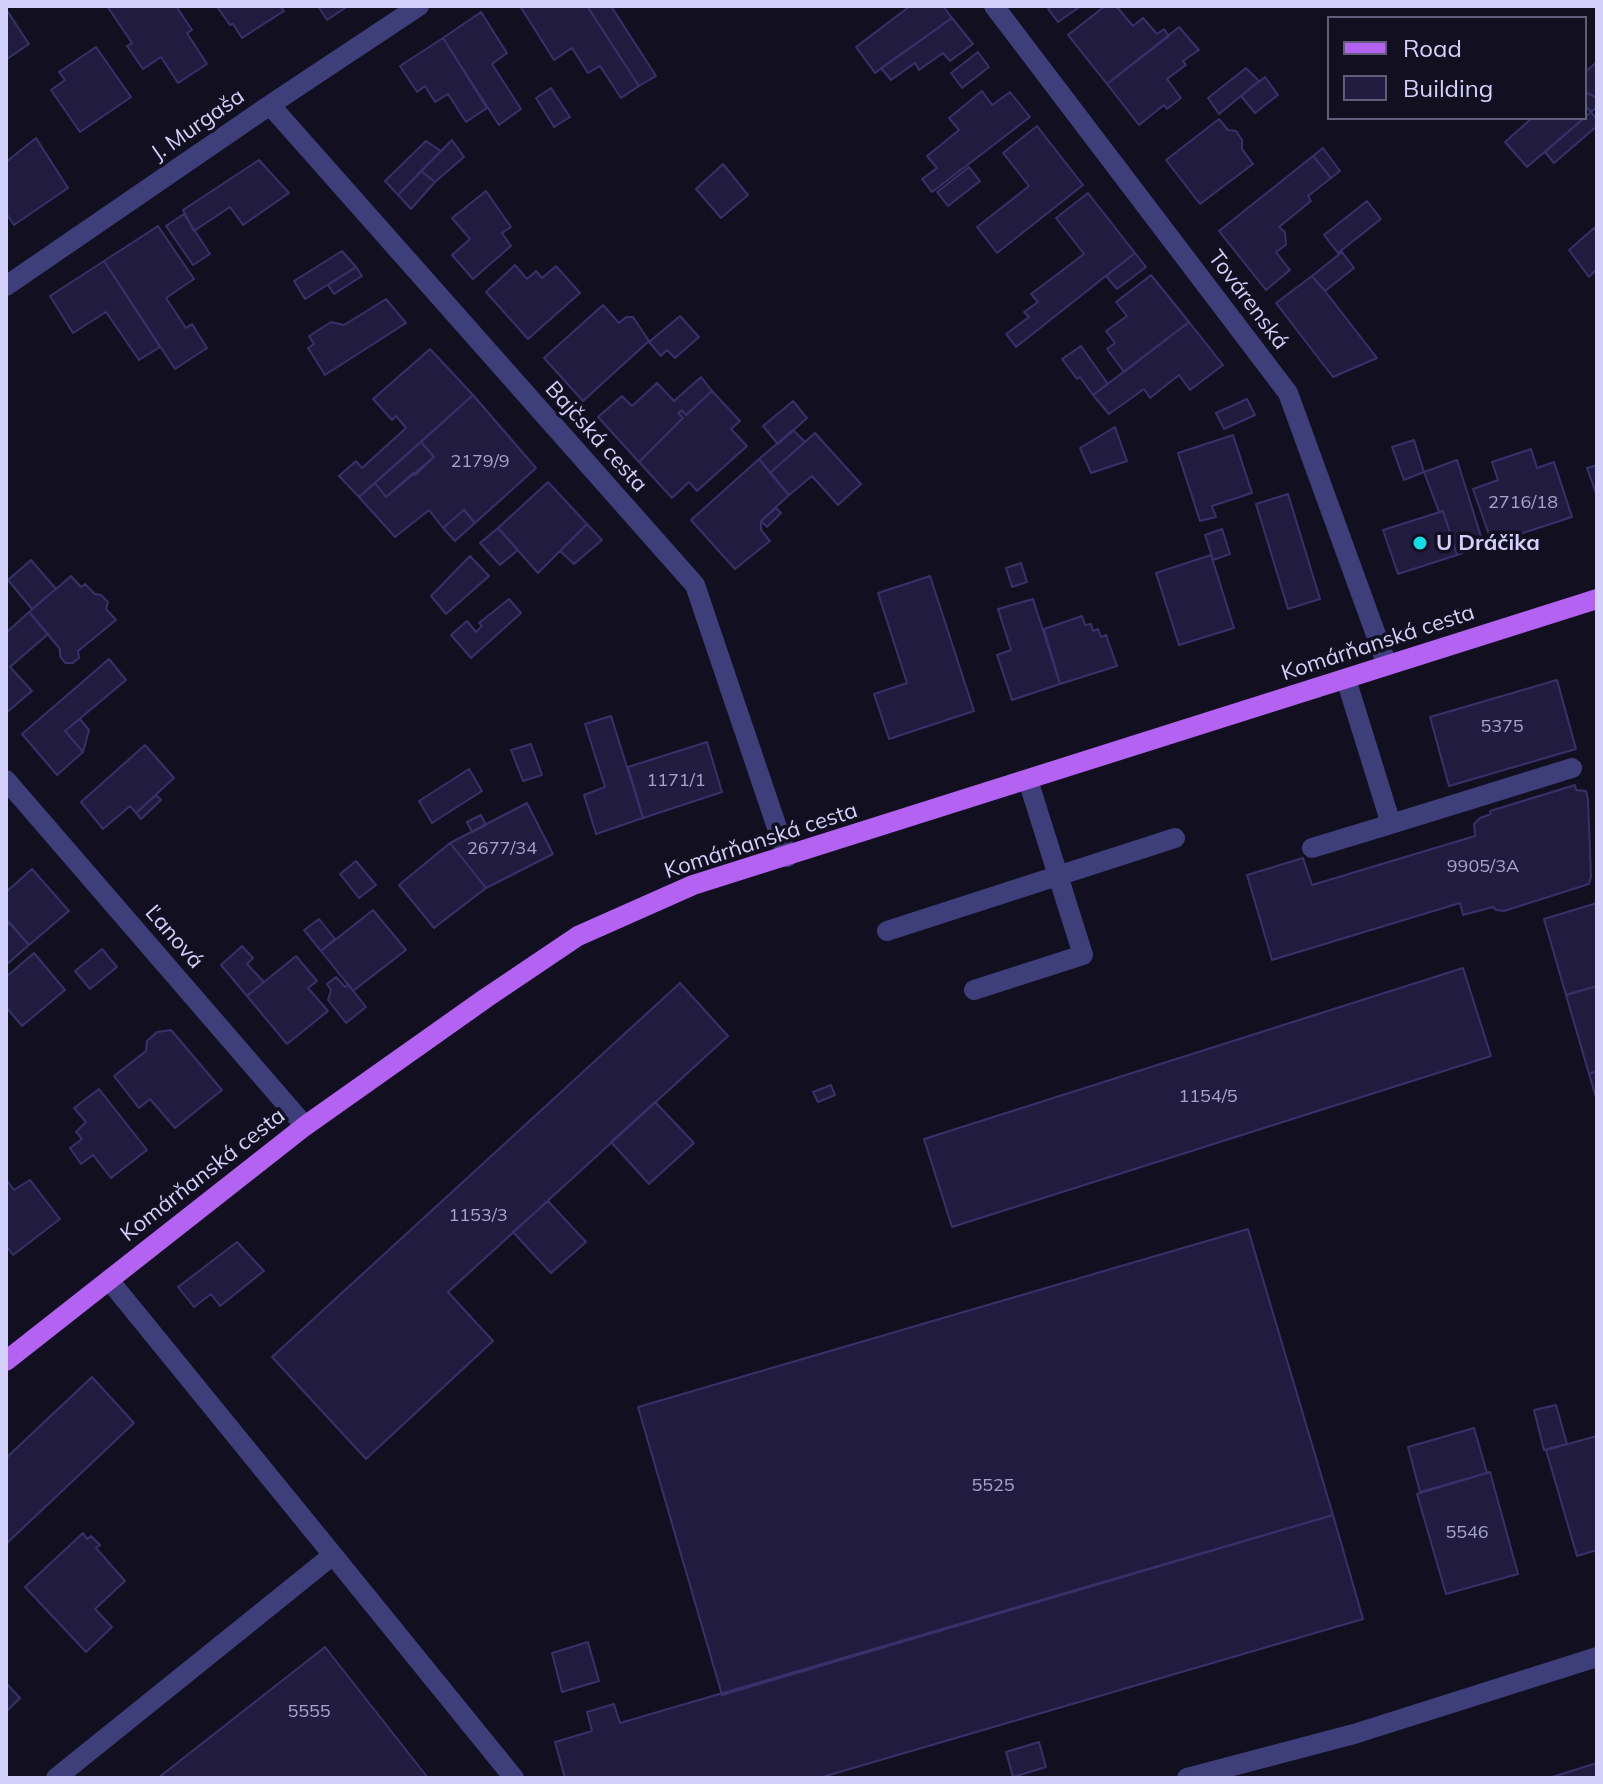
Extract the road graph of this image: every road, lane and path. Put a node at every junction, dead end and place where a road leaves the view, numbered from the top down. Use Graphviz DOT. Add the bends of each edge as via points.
graph roads {
  1 [pos="419,6"];
  2 [pos="994,6"];
  3 [pos="270,105"];
  4 [pos="6,286"];
  5 [pos="1597,599"];
  6 [pos="1387,665"];
  7 [pos="1346,679"];
  8 [pos="1572,768"];
  9 [pos="6,780"];
  10 [pos="1028,780"];
  11 [pos="1391,824"];
  12 [pos="1175,838"];
  13 [pos="1312,848"];
  14 [pos="787,857"];
  15 [pos="1059,876"];
  16 [pos="887,931"];
  17 [pos="974,990"];
  18 [pos="305,1126"];
  19 [pos="109,1280"];
  20 [pos="6,1361"];
  21 [pos="333,1555"];
  22 [pos="1597,1657"];
  23 [pos="56,1778"];
  24 [pos="514,1778"];
  25 [pos="1187,1778"];
  1 -- 3 [label="street, J. Murgaša"];
  2 -- 6 [label="street, Továrenská" via="1288,393"];
  3 -- 4 [label="street, J. Murgaša"];
  3 -- 14 [label="street, Bajčská cesta" via="695,585"];
  5 -- 6 [label="main road, Komárňanská cesta"];
  6 -- 7 [label="main road, Komárňanská cesta"];
  7 -- 10 [label="main road, Komárňanská cesta"];
  7 -- 11 [label="street"];
  8 -- 11 [label="street"];
  9 -- 18 [label="street, Ľanová"];
  10 -- 14 [label="main road, Komárňanská cesta"];
  10 -- 15 [label="street"];
  11 -- 13 [label="street"];
  12 -- 15 [label="street"];
  14 -- 18 [label="main road, Komárňanská cesta" via="693,885 578,936"];
  15 -- 16 [label="street"];
  15 -- 17 [label="street" via="1083,955"];
  18 -- 19 [label="main road, Komárňanská cesta"];
  19 -- 20 [label="main road, Komárňanská cesta"];
  19 -- 21 [label="street"];
  21 -- 23 [label="street"];
  21 -- 24 [label="street"];
  22 -- 25 [label="street" via="1354,1734"];
}
